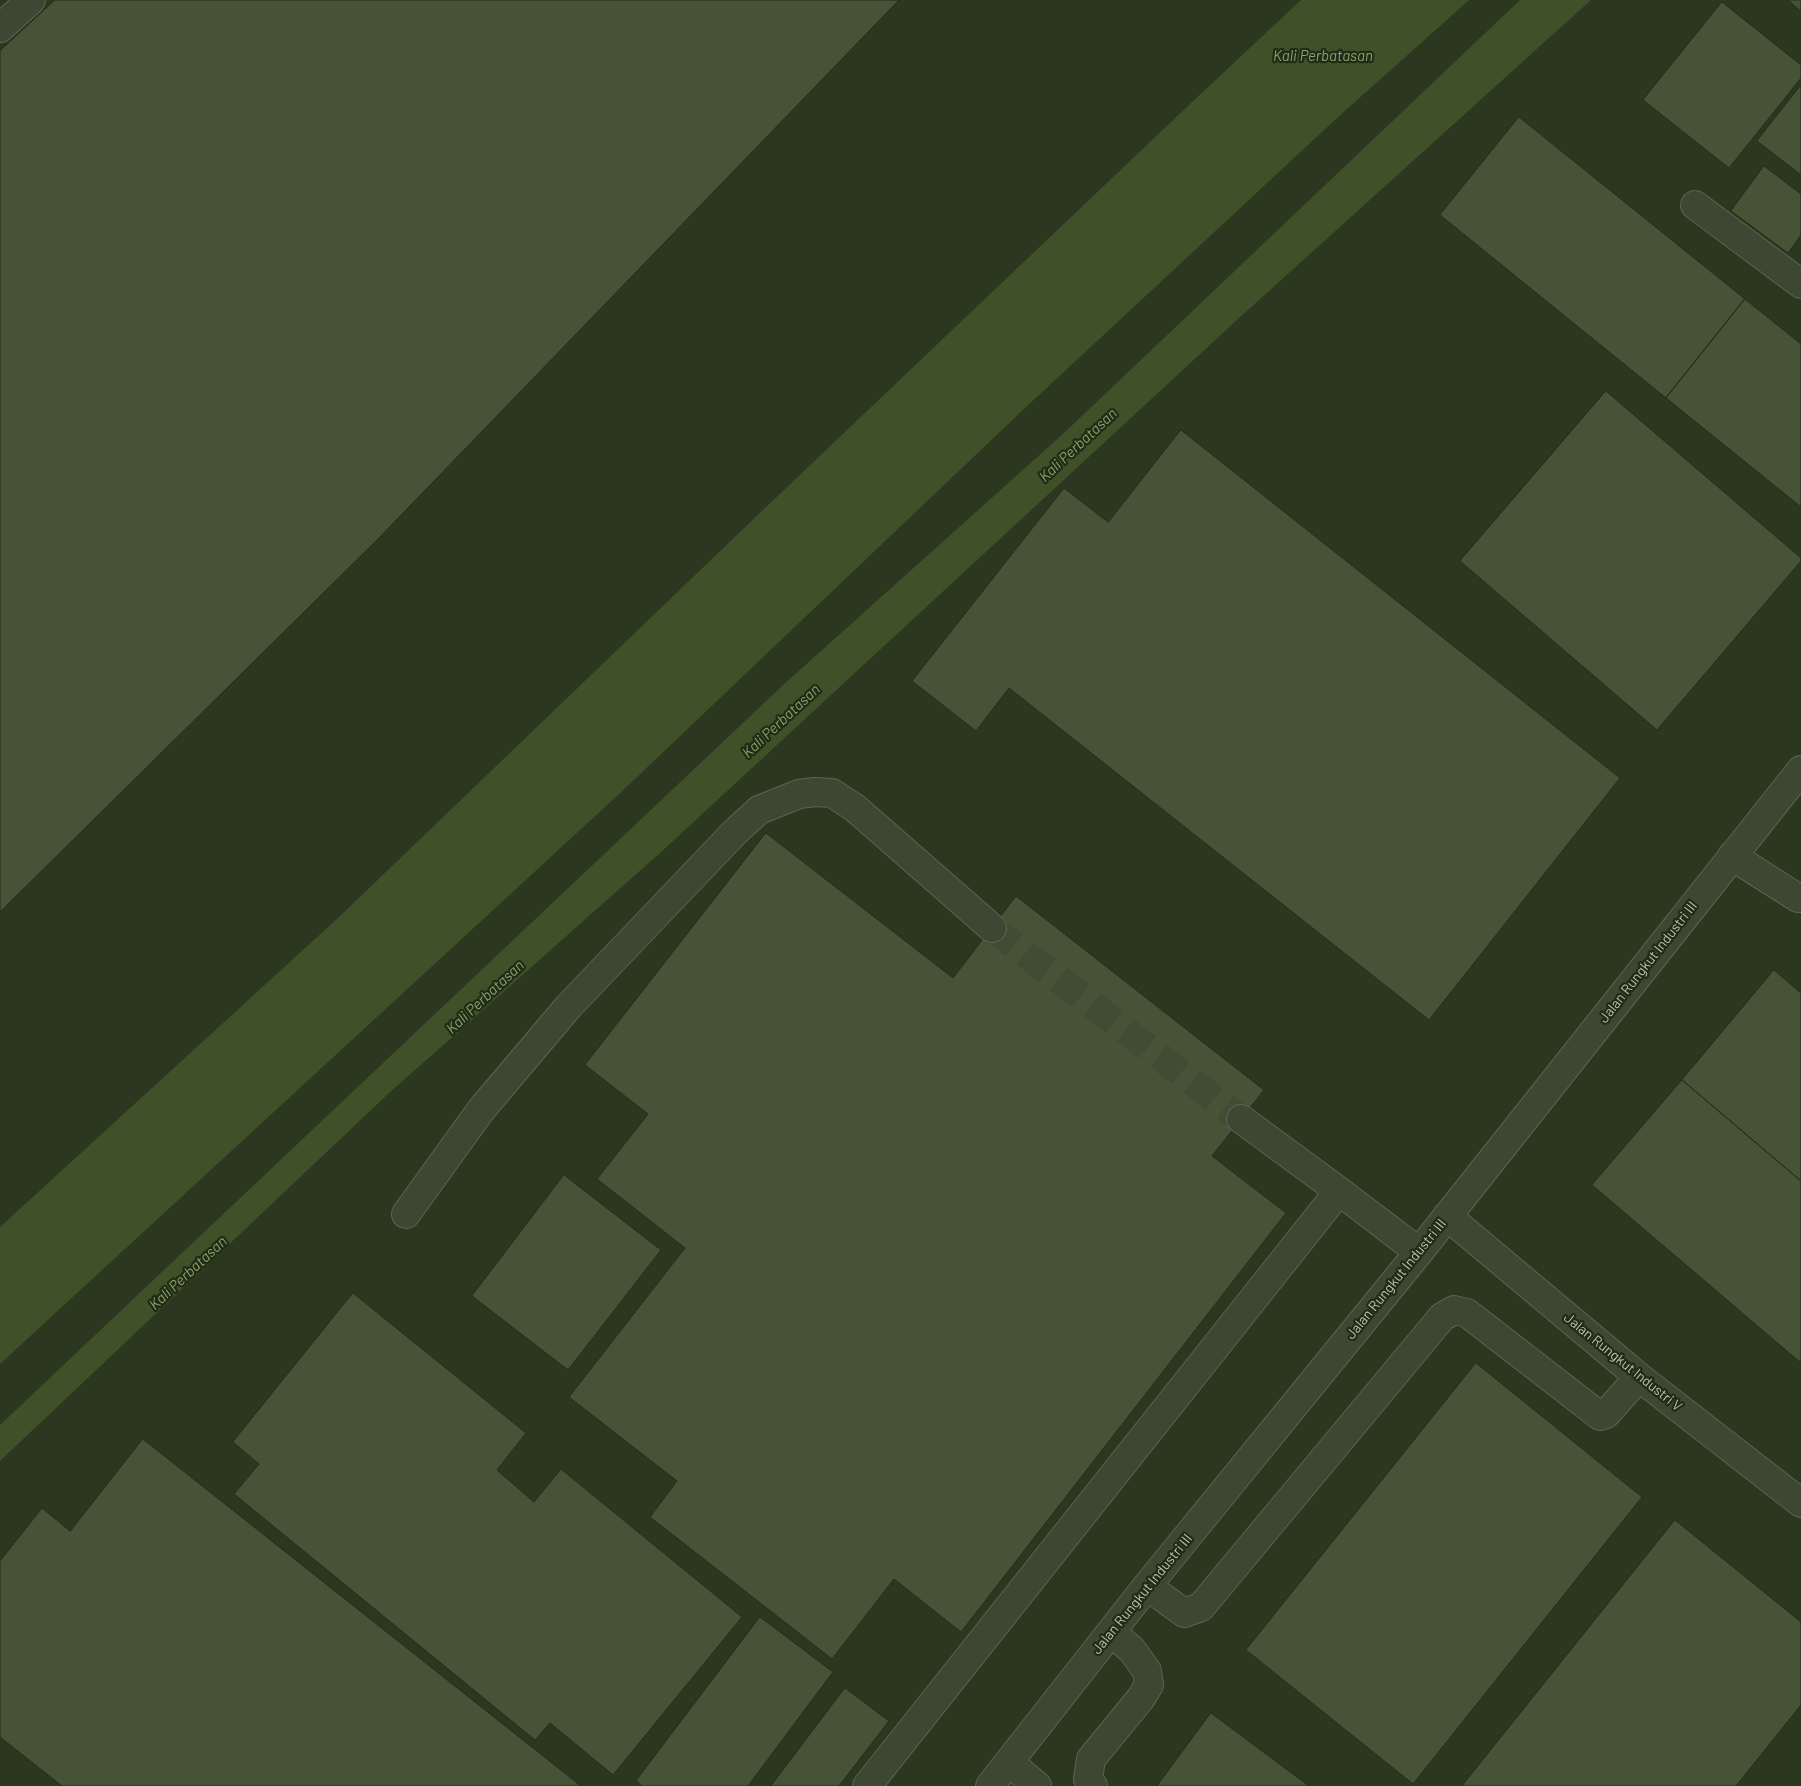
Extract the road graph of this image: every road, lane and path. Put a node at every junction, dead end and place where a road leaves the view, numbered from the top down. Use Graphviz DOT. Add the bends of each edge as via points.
graph roads {
  1 [pos="31,0"];
  2 [pos="0,28"];
  3 [pos="1695,205"];
  4 [pos="1801,284"];
  5 [pos="1801,770"];
  6 [pos="1732,856"];
  7 [pos="1801,898"];
  8 [pos="992,928"];
  9 [pos="1241,1119"];
  10 [pos="1340,1191"];
  11 [pos="406,1214"];
  12 [pos="1447,1216"];
  13 [pos="1419,1252"];
  14 [pos="1640,1377"];
  15 [pos="1801,1503"];
  16 [pos="1148,1586"];
  17 [pos="1111,1632"];
  18 [pos="1009,1762"];
  19 [pos="867,1786"];
  20 [pos="990,1786"];
  21 [pos="1037,1786"];
  22 [pos="1093,1786"];
  1 -- 2 [label="street"];
  3 -- 4 [label="street"];
  5 -- 6 [label="street, Jalan Rungkut Industri III"];
  6 -- 7 [label="street"];
  6 -- 12 [label="street, Jalan Rungkut Industri III"];
  8 -- 11 [label="street" via="855,808 832,793 799,794 760,810 735,832 568,1007 481,1110"];
  9 -- 10 [label="street"];
  10 -- 13 [label="street"];
  10 -- 19 [label="street"];
  12 -- 13 [label="street, Jalan Rungkut Industri III"];
  12 -- 14 [label="street, Jalan Rungkut Industri V"];
  13 -- 16 [label="street, Jalan Rungkut Industri III"];
  14 -- 15 [label="street, Jalan Rungkut Industri V"];
  14 -- 16 [label="street" via="1606,1414 1600,1416 1467,1313 1454,1310 1442,1318 1201,1607 1184,1613"];
  16 -- 17 [label="street, Jalan Rungkut Industri III"];
  17 -- 18 [label="street, Jalan Rungkut Industri III"];
  17 -- 22 [label="street" via="1132,1650 1147,1671 1149,1684 1091,1759 1088,1779"];
  18 -- 20 [label="street, Jalan Rungkut Industri III"];
  18 -- 21 [label="street"];
}
